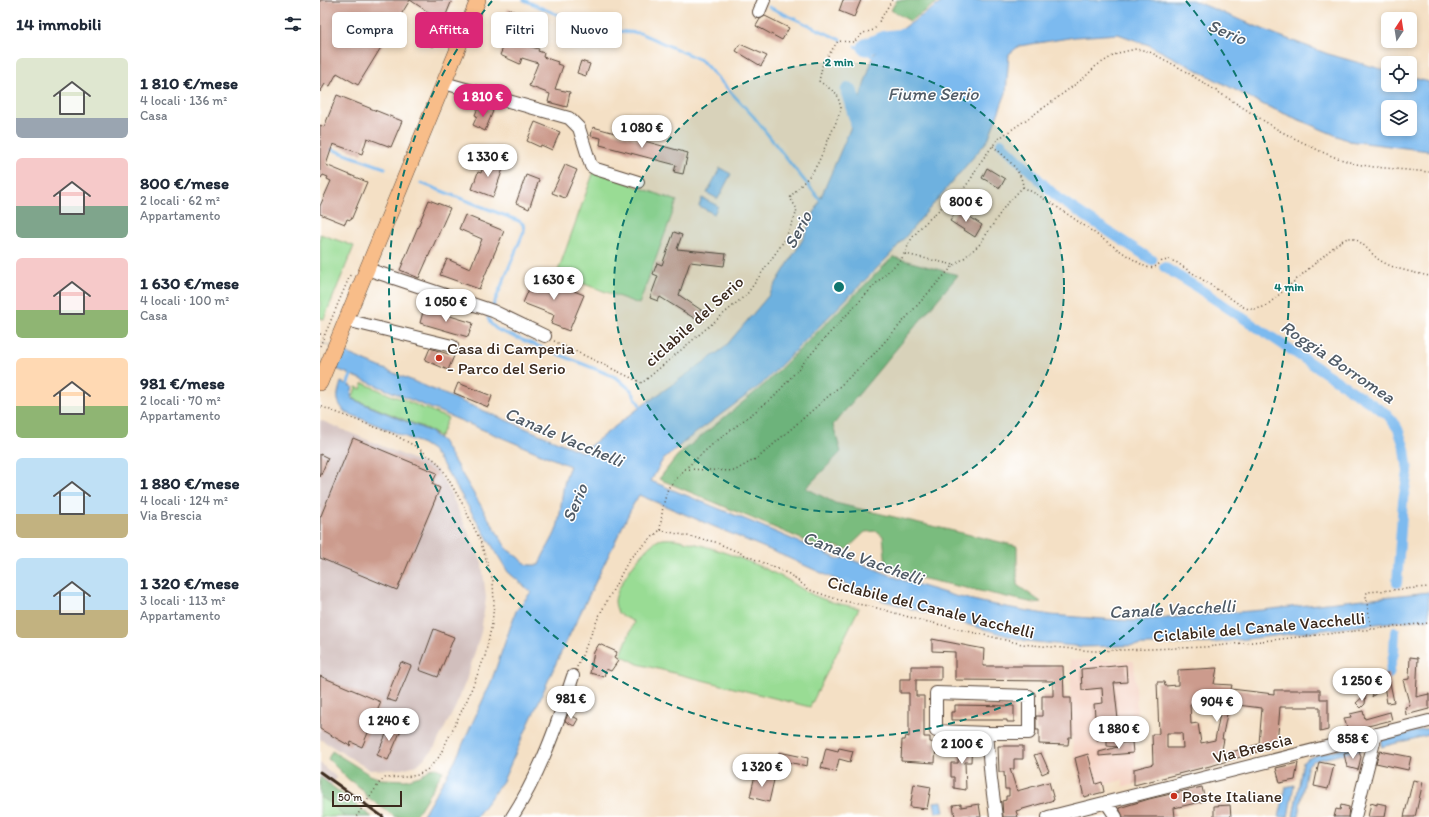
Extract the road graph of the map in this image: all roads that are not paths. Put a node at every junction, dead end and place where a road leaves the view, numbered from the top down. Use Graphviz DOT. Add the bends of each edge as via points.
graph roads {
  1 [pos="478,0"];
  2 [pos="764,0"];
  3 [pos="759,12"];
  4 [pos="444,83"];
  5 [pos="638,182"];
  6 [pos="359,270"];
  7 [pos="346,320"];
  8 [pos="545,336"];
  9 [pos="325,346"];
  10 [pos="452,346"];
  11 [pos="320,383"];
  12 [pos="572,676"];
  13 [pos="1429,721"];
  14 [pos="987,733"];
  15 [pos="1376,734"];
  16 [pos="1106,802"];
  17 [pos="512,817"];
  18 [pos="996,817"];
  19 [pos="1048,817"];
  20 [pos="1116,817"];
  21 [pos="1355,817"];
  1 -- 4 [label="main road"];
  2 -- 3 [label="street"];
  4 -- 5 [label="street" via="569,118 579,128 591,166"];
  4 -- 6 [label="main road"];
  6 -- 7 [label="main road"];
  6 -- 8 [label="street" via="493,312"];
  7 -- 9 [label="main road"];
  7 -- 10 [label="street"];
  9 -- 11 [label="main road" via="327,365"];
  12 -- 17 [label="street" via="560,716 536,774"];
  13 -- 15 [label="street, Via Brescia"];
  14 -- 14 [label="street" via="1029,733 1029,696 936,693 936,731"];
  14 -- 18 [label="street"];
  15 -- 16 [label="street, Via Brescia"];
  15 -- 21 [label="street"];
  16 -- 19 [label="street, Via Brescia"];
  16 -- 20 [label="street"];
}
